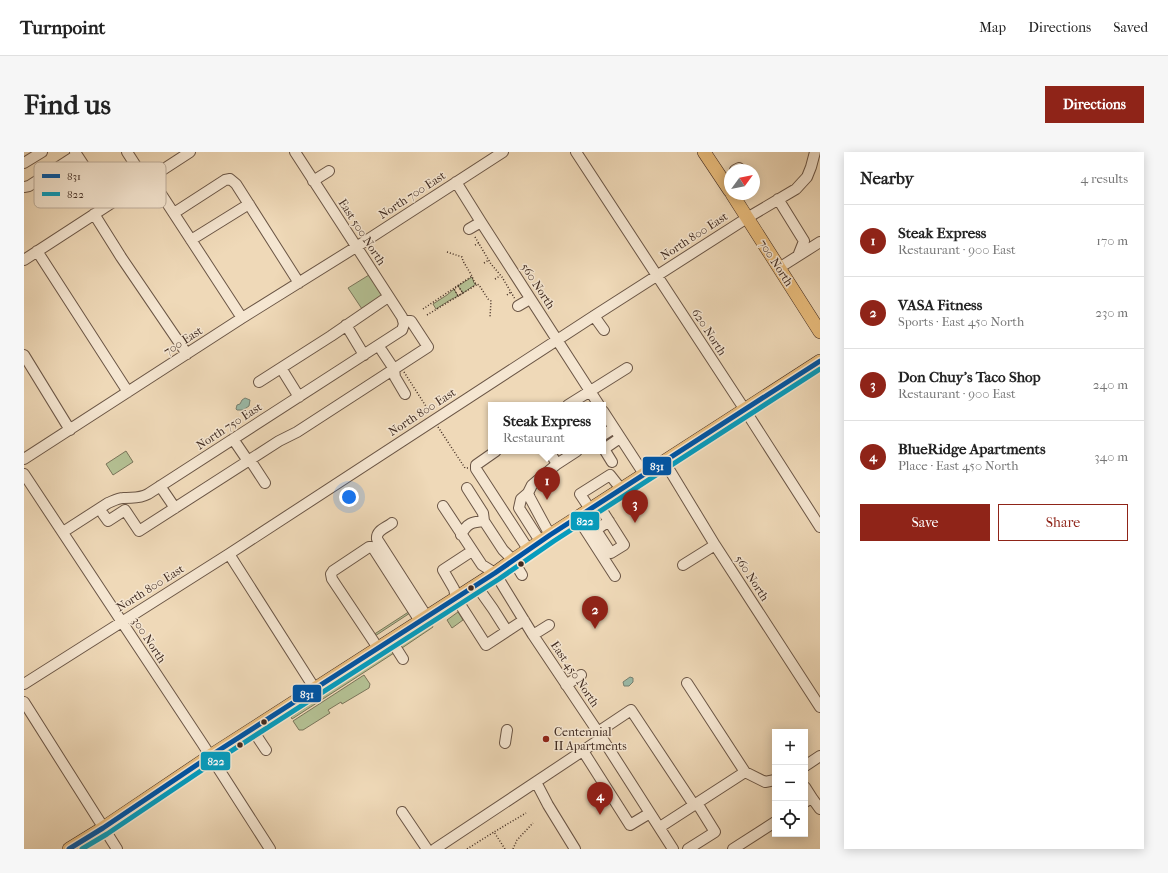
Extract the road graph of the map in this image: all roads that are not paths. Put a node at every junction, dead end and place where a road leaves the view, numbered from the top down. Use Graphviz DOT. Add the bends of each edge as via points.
graph roads {
  1 [pos="42,152"];
  2 [pos="127,152"];
  3 [pos="190,152"];
  4 [pos="295,152"];
  5 [pos="576,152"];
  6 [pos="705,152"];
  7 [pos="76,153"];
  8 [pos="498,153"];
  9 [pos="817,153"];
  10 [pos="63,162"];
  11 [pos="82,162"];
  12 [pos="135,162"];
  13 [pos="24,163"];
  14 [pos="166,167"];
  15 [pos="724,167"];
  16 [pos="329,171"];
  17 [pos="314,181"];
  18 [pos="34,182"];
  19 [pos="456,182"];
  20 [pos="24,188"];
  21 [pos="735,200"];
  22 [pos="778,200"];
  23 [pos="166,203"];
  24 [pos="247,206"];
  25 [pos="103,208"];
  26 [pos="174,213"];
  27 [pos="94,214"];
  28 [pos="747,218"];
  29 [pos="481,222"];
  30 [pos="470,228"];
  31 [pos="191,240"];
  32 [pos="820,242"];
  33 [pos="356,246"];
  34 [pos="36,252"];
  35 [pos="798,256"];
  36 [pos="24,260"];
  37 [pos="779,268"];
  38 [pos="656,276"];
  39 [pos="299,283"];
  40 [pos="388,297"];
  41 [pos="530,298"];
  42 [pos="519,306"];
  43 [pos="594,316"];
  44 [pos="242,318"];
  45 [pos="404,324"];
  46 [pos="346,325"];
  47 [pos="604,330"];
  48 [pos="820,332"];
  49 [pos="558,340"];
  50 [pos="382,351"];
  51 [pos="187,354"];
  52 [pos="24,355"];
  53 [pos="364,355"];
  54 [pos="820,361"];
  55 [pos="397,367"];
  56 [pos="281,368"];
  57 [pos="627,368"];
  58 [pos="259,382"];
  59 [pos="590,391"];
  60 [pos="128,392"];
  61 [pos="405,394"];
  62 [pos="299,397"];
  63 [pos="573,402"];
  64 [pos="597,402"];
  65 [pos="745,410"];
  66 [pos="606,416"];
  67 [pos="614,428"];
  68 [pos="70,430"];
  69 [pos="606,433"];
  70 [pos="620,438"];
  71 [pos="233,439"];
  72 [pos="606,448"];
  73 [pos="628,451"];
  74 [pos="606,452"];
  75 [pos="491,454"];
  76 [pos="551,454"];
  77 [pos="573,454"];
  78 [pos="24,459"];
  79 [pos="248,461"];
  80 [pos="664,461"];
  81 [pos="612,462"];
  82 [pos="557,464"];
  83 [pos="24,474"];
  84 [pos="644,474"];
  85 [pos="610,475"];
  86 [pos="265,483"];
  87 [pos="160,486"];
  88 [pos="467,488"];
  89 [pos="620,490"];
  90 [pos="443,506"];
  91 [pos="594,507"];
  92 [pos="175,508"];
  93 [pos="104,514"];
  94 [pos="577,517"];
  95 [pos="484,521"];
  96 [pos="609,522"];
  97 [pos="392,523"];
  98 [pos="820,527"];
  99 [pos="63,532"];
  100 [pos="461,535"];
  101 [pos="545,538"];
  102 [pos="715,545"];
  103 [pos="528,549"];
  104 [pos="472,551"];
  105 [pos="229,554"];
  106 [pos="513,560"];
  107 [pos="683,565"];
  108 [pos="495,573"];
  109 [pos="522,575"];
  110 [pos="615,576"];
  111 [pos="476,585"];
  112 [pos="456,598"];
  113 [pos="423,619"];
  114 [pos="524,620"];
  115 [pos="122,622"];
  116 [pos="549,625"];
  117 [pos="508,631"];
  118 [pos="533,636"];
  119 [pos="391,640"];
  120 [pos="378,648"];
  121 [pos="403,659"];
  122 [pos="581,675"];
  123 [pos="687,683"];
  124 [pos="24,684"];
  125 [pos="566,685"];
  126 [pos="315,689"];
  127 [pos="24,702"];
  128 [pos="820,707"];
  129 [pos="252,729"];
  130 [pos="507,730"];
  131 [pos="600,735"];
  132 [pos="505,743"];
  133 [pos="266,750"];
  134 [pos="583,751"];
  135 [pos="210,756"];
  136 [pos="820,756"];
  137 [pos="806,765"];
  138 [pos="745,772"];
  139 [pos="772,781"];
  140 [pos="536,782"];
  141 [pos="808,800"];
  142 [pos="696,804"];
  143 [pos="820,809"];
  144 [pos="402,812"];
  145 [pos="650,813"];
  146 [pos="772,824"];
  147 [pos="103,828"];
  148 [pos="660,828"];
  149 [pos="69,849"];
  150 [pos="117,849"];
  151 [pos="270,849"];
  152 [pos="427,849"];
  153 [pos="435,849"];
  154 [pos="575,849"];
  155 [pos="673,849"];
  156 [pos="688,849"];
  157 [pos="732,849"];
  1 -- 13 [label="street"];
  2 -- 12 [label="street"];
  3 -- 14 [label="street"];
  4 -- 17 [label="street, East 500 North"];
  5 -- 38 [label="street, 620 North"];
  6 -- 15 [label="main road, 700 North"];
  7 -- 10 [label="street"];
  7 -- 11 [label="street"];
  8 -- 19 [label="street, North 700 East"];
  9 -- 22 [label="street, North 800 East" via="802,183"];
  16 -- 17 [label="street"];
  17 -- 33 [label="street, East 500 North"];
  18 -- 20 [label="street"];
  19 -- 29 [label="street, 560 North"];
  19 -- 33 [label="street, North 700 East"];
  21 -- 28 [label="main road, 700 North"];
  22 -- 28 [label="street, North 800 East"];
  22 -- 35 [label="street" via="804,241"];
  23 -- 26 [label="street"];
  24 -- 26 [label="street" via="236,184 230,179"];
  24 -- 31 [label="street"];
  24 -- 39 [label="street"];
  25 -- 27 [label="street"];
  26 -- 31 [label="street"];
  27 -- 34 [label="street"];
  27 -- 51 [label="street"];
  28 -- 37 [label="main road, 700 North"];
  28 -- 38 [label="street, North 800 East"];
  29 -- 30 [label="street"];
  29 -- 41 [label="street, 560 North"];
  31 -- 44 [label="street"];
  32 -- 35 [label="street"];
  33 -- 39 [label="street, 700 East"];
  33 -- 40 [label="street, East 500 North"];
  34 -- 36 [label="street"];
  34 -- 60 [label="street"];
  35 -- 37 [label="street"];
  37 -- 48 [label="main road, 700 North"];
  38 -- 43 [label="street, North 800 East"];
  38 -- 65 [label="street, 620 North"];
  39 -- 44 [label="street, 700 East"];
  40 -- 45 [label="street, East 500 North" via="402,316"];
  40 -- 46 [label="street"];
  41 -- 42 [label="street"];
  41 -- 49 [label="street, 560 North"];
  43 -- 47 [label="street"];
  43 -- 49 [label="street, North 800 East"];
  44 -- 51 [label="street, 700 East"];
  45 -- 53 [label="street, North 750 East" via="400,332"];
  45 -- 55 [label="street" via="412,321 428,347"];
  46 -- 53 [label="street"];
  46 -- 56 [label="street"];
  49 -- 59 [label="street, 560 North"];
  49 -- 105 [label="street, North 800 East"];
  50 -- 55 [label="street"];
  51 -- 60 [label="street, 700 East"];
  52 -- 68 [label="street"];
  53 -- 62 [label="street, North 750 East"];
  54 -- 65 [label="main road"];
  55 -- 61 [label="street" via="394,377"];
  55 -- 79 [label="street"];
  56 -- 58 [label="street"];
  56 -- 62 [label="street"];
  57 -- 59 [label="street"];
  59 -- 63 [label="street"];
  59 -- 64 [label="street, 560 North"];
  60 -- 68 [label="street, 700 East"];
  62 -- 71 [label="street, North 750 East"];
  65 -- 80 [label="main road"];
  65 -- 98 [label="street, 620 North"];
  66 -- 67 [label="street"];
  67 -- 69 [label="street"];
  67 -- 70 [label="street"];
  68 -- 78 [label="street, 700 East"];
  70 -- 72 [label="street"];
  70 -- 73 [label="street"];
  71 -- 79 [label="street"];
  71 -- 87 [label="street, North 750 East"];
  73 -- 81 [label="street"];
  73 -- 84 [label="street"];
  74 -- 81 [label="street"];
  75 -- 103 [label="street" via="479,462 476,469"];
  76 -- 82 [label="street"];
  77 -- 82 [label="street"];
  79 -- 86 [label="street"];
  79 -- 92 [label="street"];
  80 -- 84 [label="main road"];
  80 -- 102 [label="street, 560 North"];
  81 -- 85 [label="street" via="609,464"];
  82 -- 101 [label="street" via="532,485 521,499 519,508"];
  83 -- 99 [label="street, 300 North"];
  84 -- 89 [label="main road"];
  85 -- 89 [label="street"];
  85 -- 91 [label="street" via="580,494"];
  87 -- 92 [label="street"];
  87 -- 99 [label="street, North 750 East" via="144,496 123,498 108,503"];
  88 -- 95 [label="street" via="483,513"];
  89 -- 91 [label="main road"];
  90 -- 100 [label="street"];
  91 -- 94 [label="main road"];
  91 -- 96 [label="street"];
  92 -- 93 [label="street" via="139,531 125,510 108,521"];
  94 -- 101 [label="main road"];
  94 -- 110 [label="street"];
  95 -- 100 [label="street" via="465,527"];
  95 -- 106 [label="street" via="503,550"];
  96 -- 96 [label="street" via="624,545 611,553 596,530"];
  97 -- 113 [label="street" via="378,532 377,539"];
  99 -- 115 [label="street, 300 North"];
  100 -- 104 [label="street"];
  101 -- 103 [label="main road"];
  102 -- 107 [label="street"];
  102 -- 128 [label="street, 560 North"];
  103 -- 106 [label="main road"];
  104 -- 108 [label="street" via="482,565"];
  104 -- 112 [label="street" via="443,570"];
  105 -- 115 [label="street, North 800 East"];
  105 -- 126 [label="street"];
  106 -- 108 [label="main road"];
  106 -- 109 [label="street"];
  108 -- 111 [label="main road"];
  108 -- 114 [label="street, East 450 North"];
  111 -- 112 [label="main road"];
  111 -- 117 [label="street"];
  112 -- 113 [label="main road"];
  112 -- 117 [label="street" via="486,645"];
  113 -- 119 [label="main road"];
  113 -- 120 [label="street" via="376,551 368,548 331,574"];
  114 -- 117 [label="street"];
  114 -- 118 [label="street, East 450 North"];
  115 -- 124 [label="street, North 800 East"];
  115 -- 135 [label="street, 300 North"];
  116 -- 118 [label="street"];
  118 -- 125 [label="street, East 450 North"];
  119 -- 120 [label="main road"];
  119 -- 121 [label="street"];
  120 -- 126 [label="main road"];
  122 -- 125 [label="street"];
  123 -- 138 [label="street"];
  125 -- 131 [label="street, East 450 North"];
  126 -- 129 [label="main road"];
  127 -- 147 [label="street"];
  129 -- 133 [label="street"];
  129 -- 135 [label="main road"];
  130 -- 132 [label="street"];
  131 -- 134 [label="street"];
  131 -- 142 [label="street" via="631,710"];
  131 -- 145 [label="street, East 450 North"];
  134 -- 140 [label="street"];
  134 -- 145 [label="street" via="630,825"];
  135 -- 147 [label="main road"];
  135 -- 151 [label="street, 300 North"];
  136 -- 137 [label="street"];
  138 -- 139 [label="street" via="765,782"];
  138 -- 142 [label="street"];
  140 -- 153 [label="street"];
  140 -- 154 [label="street"];
  141 -- 143 [label="street"];
  142 -- 148 [label="street"];
  142 -- 156 [label="street" via="715,832"];
  144 -- 152 [label="street"];
  145 -- 148 [label="street, East 450 North"];
  146 -- 157 [label="street"];
  147 -- 149 [label="main road"];
  147 -- 150 [label="street"];
  148 -- 155 [label="street, East 450 North"];
}
